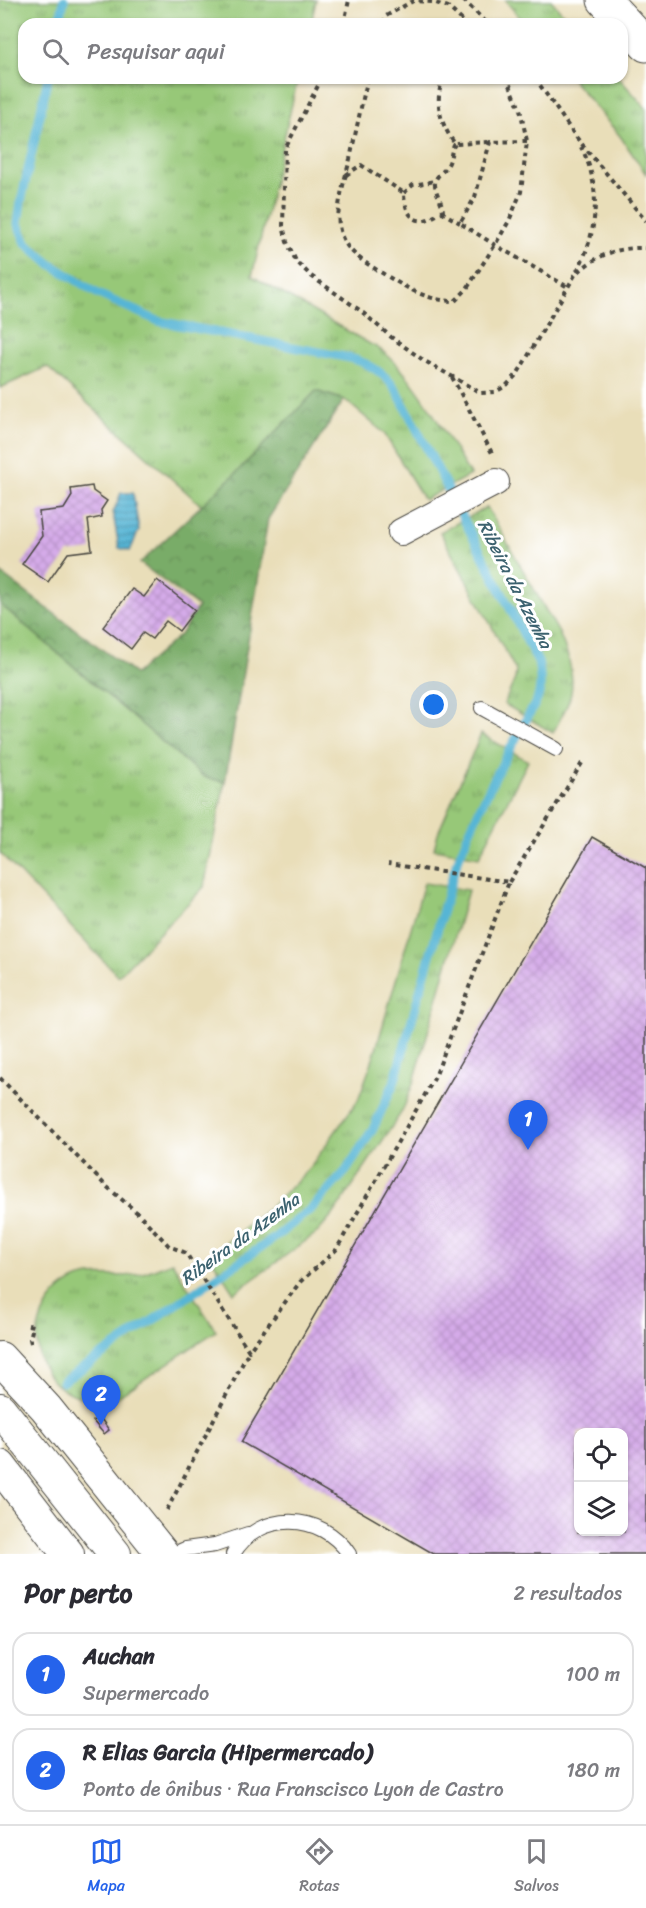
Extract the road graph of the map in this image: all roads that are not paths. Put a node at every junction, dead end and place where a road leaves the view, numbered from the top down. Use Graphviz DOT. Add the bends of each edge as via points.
graph roads {
  1 [pos="604,0"];
  2 [pos="621,18"];
  3 [pos="628,26"];
  4 [pos="646,45"];
  5 [pos="496,482"];
  6 [pos="410,527"];
  7 [pos="482,708"];
  8 [pos="556,748"];
  9 [pos="0,1358"];
  10 [pos="0,1409"];
  11 [pos="0,1466"];
  12 [pos="253,1532"];
  13 [pos="161,1552"];
  14 [pos="68,1554"];
  15 [pos="115,1554"];
  16 [pos="233,1554"];
  17 [pos="349,1554"];
  1 -- 2 [label="highway"];
  3 -- 4 [label="highway"];
  5 -- 6 [label="street"];
  7 -- 8 [label="lane"];
  9 -- 13 [label="street" via="46,1408"];
  10 -- 15 [label="street"];
  11 -- 14 [label="street"];
  12 -- 13 [label="lane" via="174,1554"];
  12 -- 16 [label="lane"];
  12 -- 17 [label="lane" via="285,1521 308,1523 329,1533"];
}
